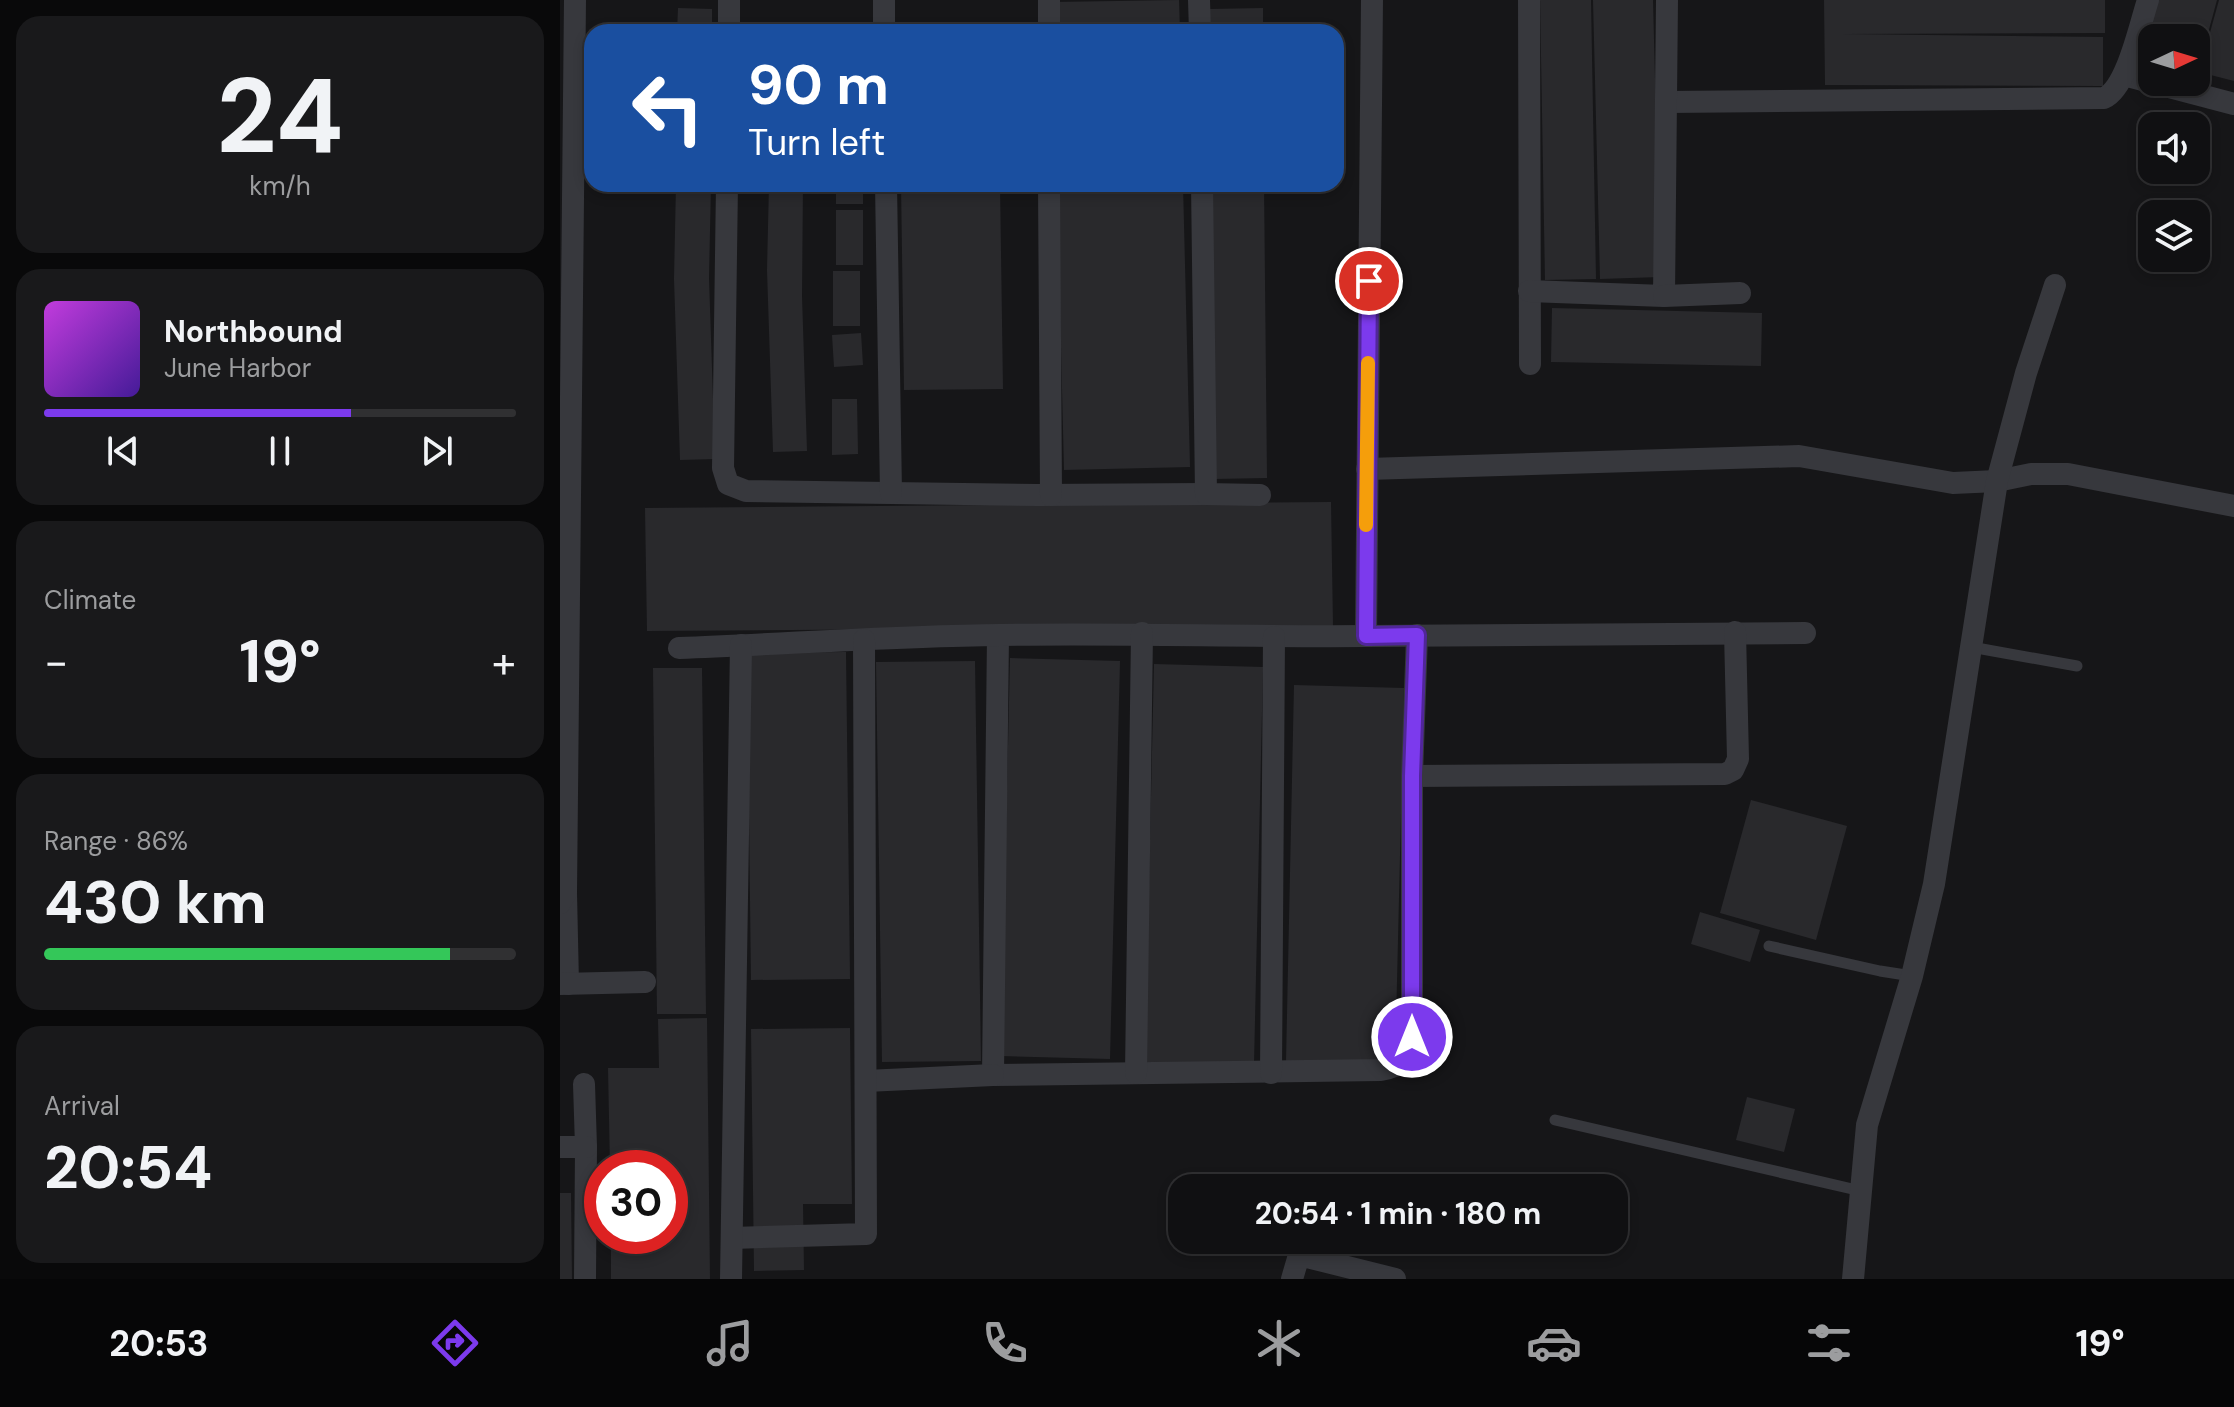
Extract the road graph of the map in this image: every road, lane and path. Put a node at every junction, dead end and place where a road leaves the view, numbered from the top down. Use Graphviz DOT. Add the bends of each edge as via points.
graph roads {
  1 [pos="575,0"];
  2 [pos="729,0"];
  3 [pos="884,0"];
  4 [pos="1049,0"];
  5 [pos="1199,0"];
  6 [pos="1372,0"];
  7 [pos="1529,0"];
  8 [pos="1667,0"];
  9 [pos="2148,0"];
  10 [pos="729,24"];
  11 [pos="884,24"];
  12 [pos="1049,24"];
  13 [pos="1200,24"];
  14 [pos="2124,75"];
  15 [pos="1667,102"];
  16 [pos="2234,104"];
  17 [pos="727,192"];
  18 [pos="886,192"];
  19 [pos="1049,192"];
  20 [pos="1202,192"];
  21 [pos="566,220"];
  22 [pos="2055,285"];
  23 [pos="1529,291"];
  24 [pos="1740,293"];
  25 [pos="1664,296"];
  26 [pos="1530,364"];
  27 [pos="1367,469"];
  28 [pos="1997,481"];
  29 [pos="891,493"];
  30 [pos="1206,494"];
  31 [pos="1051,495"];
  32 [pos="1260,495"];
  33 [pos="2234,506"];
  34 [pos="1735,632"];
  35 [pos="1142,633"];
  36 [pos="1805,633"];
  37 [pos="998,635"];
  38 [pos="1417,635"];
  39 [pos="1366,636"];
  40 [pos="1274,637"];
  41 [pos="864,640"];
  42 [pos="741,645"];
  43 [pos="1971,647"];
  44 [pos="679,648"];
  45 [pos="2077,666"];
  46 [pos="1412,776"];
  47 [pos="563,898"];
  48 [pos="1769,946"];
  49 [pos="1912,976"];
  50 [pos="645,982"];
  51 [pos="564,984"];
  52 [pos="1136,1073"];
  53 [pos="1271,1073"];
  54 [pos="993,1075"];
  55 [pos="866,1081"];
  56 [pos="584,1084"];
  57 [pos="1555,1120"];
  58 [pos="560,1147"];
  59 [pos="586,1147"];
  60 [pos="1861,1191"];
  61 [pos="732,1238"];
  62 [pos="585,1279"];
  63 [pos="731,1279"];
  64 [pos="1292,1279"];
  65 [pos="1395,1279"];
  66 [pos="1853,1279"];
  1 -- 21 [label="street"];
  2 -- 10 [label="street"];
  3 -- 11 [label="street"];
  4 -- 12 [label="street"];
  5 -- 13 [label="street"];
  6 -- 27 [label="street"];
  7 -- 23 [label="street"];
  8 -- 15 [label="street"];
  9 -- 14 [label="street"];
  14 -- 15 [label="street" via="2104,98"];
  14 -- 16 [label="street"];
  15 -- 25 [label="street"];
  17 -- 29 [label="street" via="723,468 728,484 746,491"];
  18 -- 29 [label="street"];
  19 -- 31 [label="street"];
  20 -- 30 [label="street"];
  21 -- 47 [label="street"];
  22 -- 28 [label="street"];
  23 -- 25 [label="street"];
  23 -- 26 [label="street"];
  24 -- 25 [label="street"];
  27 -- 28 [label="street" via="1799,456 1953,483"];
  27 -- 39 [label="street"];
  28 -- 33 [label="street" via="2068,474"];
  28 -- 43 [label="street"];
  29 -- 31 [label="street"];
  30 -- 31 [label="street"];
  30 -- 32 [label="street"];
  34 -- 36 [label="street"];
  34 -- 38 [label="street"];
  34 -- 46 [label="street" via="1738,759 1725,774"];
  35 -- 37 [label="street"];
  35 -- 40 [label="street"];
  35 -- 52 [label="street"];
  37 -- 41 [label="street"];
  37 -- 54 [label="street"];
  38 -- 39 [label="street"];
  38 -- 46 [label="street"];
  39 -- 40 [label="street"];
  40 -- 53 [label="street"];
  41 -- 42 [label="street"];
  41 -- 55 [label="street"];
  42 -- 44 [label="street"];
  42 -- 61 [label="street"];
  43 -- 45 [label="lane"];
  43 -- 49 [label="street" via="1934,884"];
  46 -- 53 [label="street" via="1412,1037 1405,1058 1396,1067 1381,1070"];
  47 -- 51 [label="street"];
  48 -- 49 [label="lane"];
  49 -- 60 [label="street" via="1867,1125"];
  50 -- 51 [label="street"];
  52 -- 53 [label="street"];
  52 -- 54 [label="street"];
  54 -- 55 [label="street"];
  55 -- 61 [label="street" via="866,1234"];
  56 -- 59 [label="street"];
  57 -- 60 [label="lane"];
  58 -- 59 [label="street"];
  59 -- 62 [label="street"];
  60 -- 66 [label="street"];
  61 -- 63 [label="street"];
  64 -- 65 [label="street" via="1299,1255"];
}
